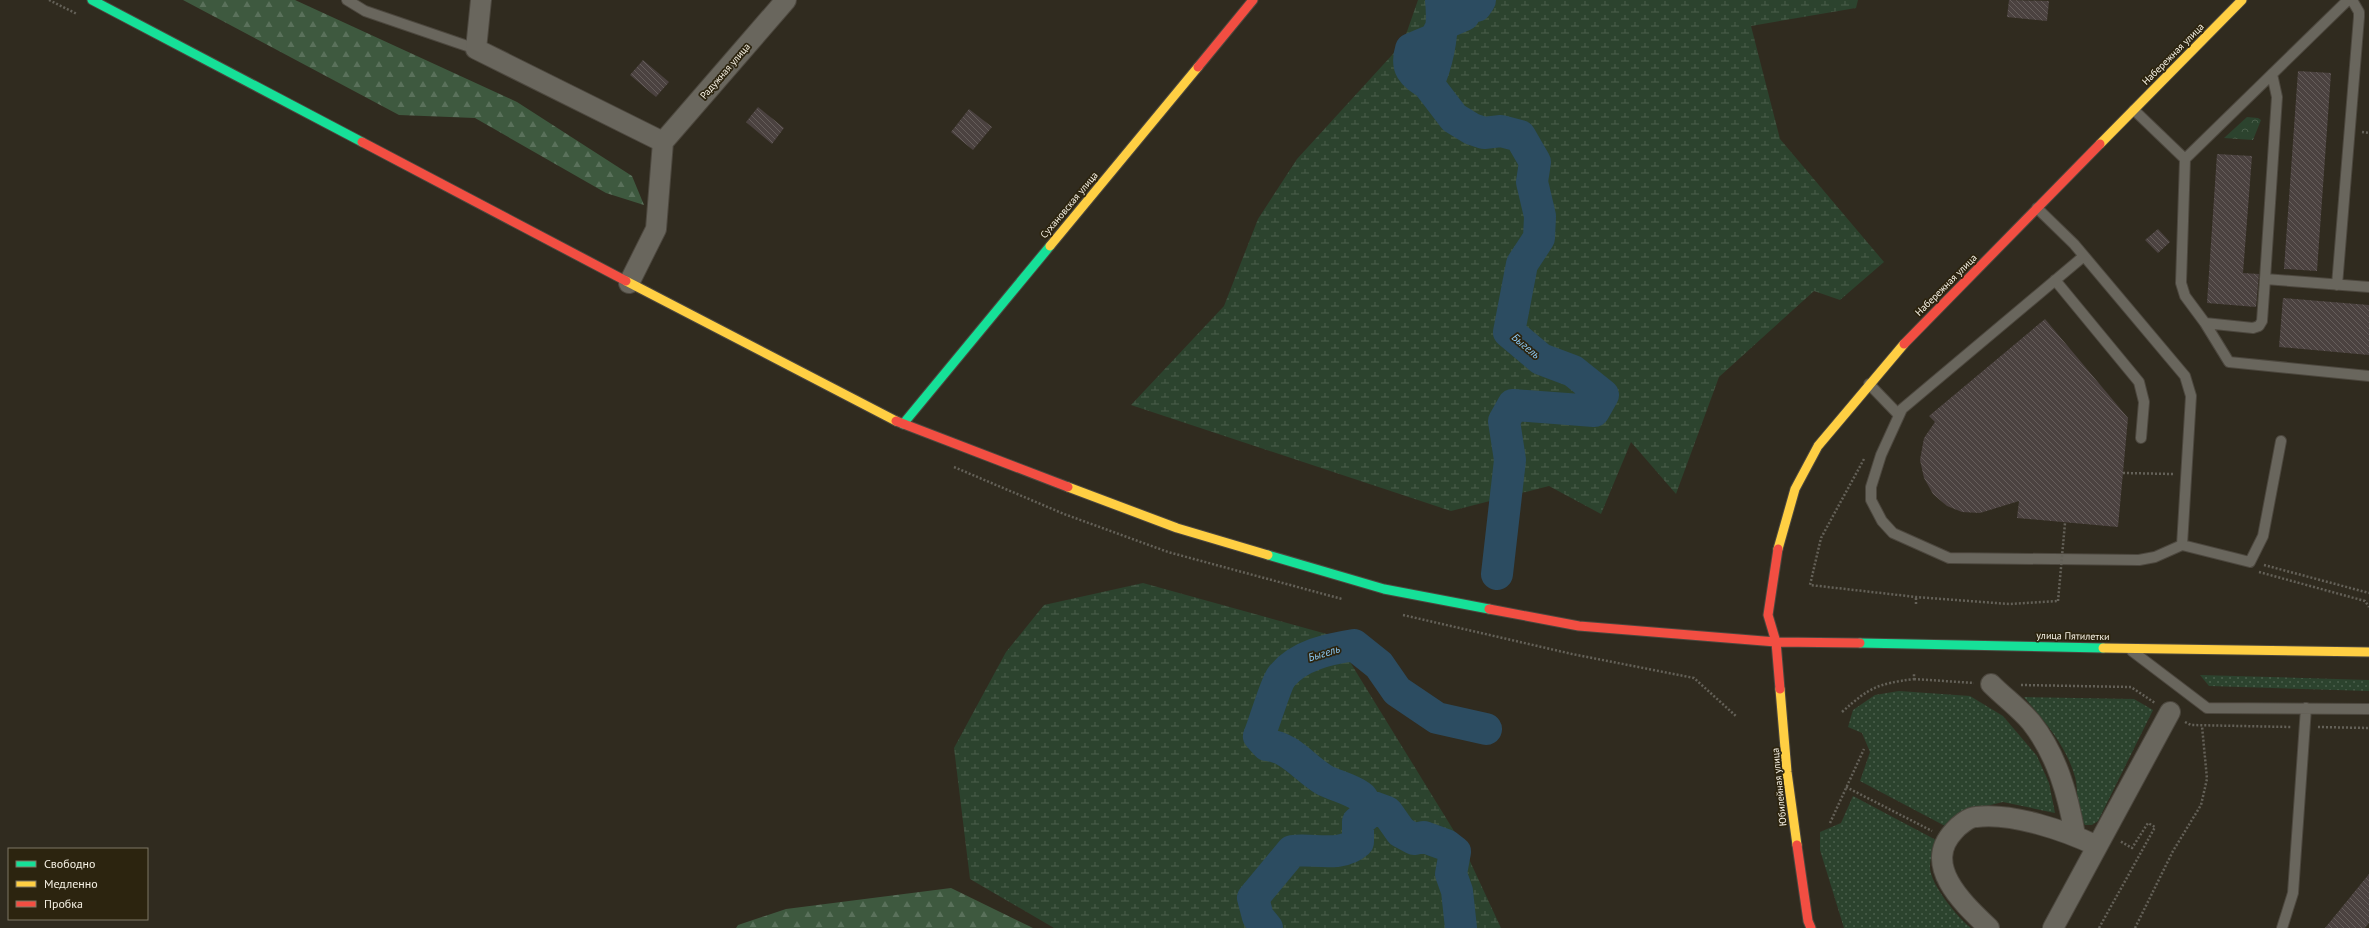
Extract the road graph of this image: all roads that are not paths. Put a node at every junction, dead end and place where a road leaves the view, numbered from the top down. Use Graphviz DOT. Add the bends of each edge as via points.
graph roads {
  1 [pos="92,0"];
  2 [pos="347,0"];
  3 [pos="481,0"];
  4 [pos="786,0"];
  5 [pos="1253,0"];
  6 [pos="2242,0"];
  7 [pos="2348,0"];
  8 [pos="2352,0"];
  9 [pos="476,49"];
  10 [pos="2272,74"];
  11 [pos="2134,110"];
  12 [pos="663,142"];
  13 [pos="2185,159"];
  14 [pos="2038,208"];
  15 [pos="2084,256"];
  16 [pos="2265,279"];
  17 [pos="2055,280"];
  18 [pos="629,283"];
  19 [pos="2337,285"];
  20 [pos="2369,287"];
  21 [pos="2204,323"];
  22 [pos="2369,376"];
  23 [pos="1869,384"];
  24 [pos="1899,415"];
  25 [pos="903,424"];
  26 [pos="2141,438"];
  27 [pos="2281,441"];
  28 [pos="2182,545"];
  29 [pos="1776,642"];
  30 [pos="2129,648"];
  31 [pos="2369,652"];
  32 [pos="1991,684"];
  33 [pos="2306,708"];
  34 [pos="2369,710"];
  35 [pos="2170,712"];
  36 [pos="2075,835"];
  37 [pos="2097,846"];
  38 [pos="1810,924"];
  39 [pos="1797,928"];
  40 [pos="1989,928"];
  41 [pos="2053,928"];
  42 [pos="2282,928"];
  1 -- 18 [label="main road, улица Пятилетки"];
  2 -- 9 [label="lane" via="365,11"];
  3 -- 9 [label="street"];
  4 -- 12 [label="street, Радужная улица"];
  5 -- 25 [label="main road, Сухановская улица"];
  6 -- 11 [label="main road, Набережная улица"];
  7 -- 10 [label="lane"];
  8 -- 19 [label="lane" via="2359,17"];
  9 -- 12 [label="street"];
  10 -- 13 [label="lane"];
  10 -- 16 [label="lane" via="2277,97"];
  11 -- 13 [label="lane"];
  11 -- 14 [label="main road, Набережная улица"];
  12 -- 18 [label="street" via="656,229"];
  13 -- 21 [label="lane" via="2181,283 2185,296"];
  14 -- 15 [label="lane"];
  14 -- 23 [label="main road, Набережная улица" via="1900,348"];
  15 -- 17 [label="lane"];
  15 -- 28 [label="lane" via="2185,376 2191,396"];
  16 -- 19 [label="lane"];
  16 -- 21 [label="lane" via="2262,322 2259,326 2254,328"];
  17 -- 24 [label="lane" via="1902,409"];
  17 -- 26 [label="lane" via="2138,382 2144,402"];
  18 -- 25 [label="main road, улица Пятилетки"];
  19 -- 20 [label="lane"];
  21 -- 22 [label="lane" via="2229,362"];
  23 -- 24 [label="lane"];
  23 -- 29 [label="main road, Набережная улица" via="1818,446 1795,489 1779,540 1768,615"];
  24 -- 28 [label="lane" via="1871,487 1871,500 1876,511 1893,533 1949,558 2139,560 2155,557"];
  25 -- 29 [label="main road, улица Пятилетки" via="1177,528 1384,589 1579,626"];
  27 -- 28 [label="lane" via="2263,536 2250,562"];
  29 -- 30 [label="main road, улица Пятилетки"];
  29 -- 38 [label="main road, Юбилейная улица" via="1787,772"];
  30 -- 31 [label="main road, улица Пятилетки"];
  30 -- 33 [label="lane" via="2207,708"];
  32 -- 36 [label="street" via="2031,722 2048,747 2060,774"];
  33 -- 34 [label="lane"];
  33 -- 42 [label="lane" via="2293,893"];
  35 -- 37 [label="street"];
  36 -- 37 [label="street"];
  36 -- 40 [label="street" via="2006,816 1974,817 1957,828 1947,839 1943,860 1949,886"];
  37 -- 41 [label="street"];
  38 -- 39 [label="lane"];
}
